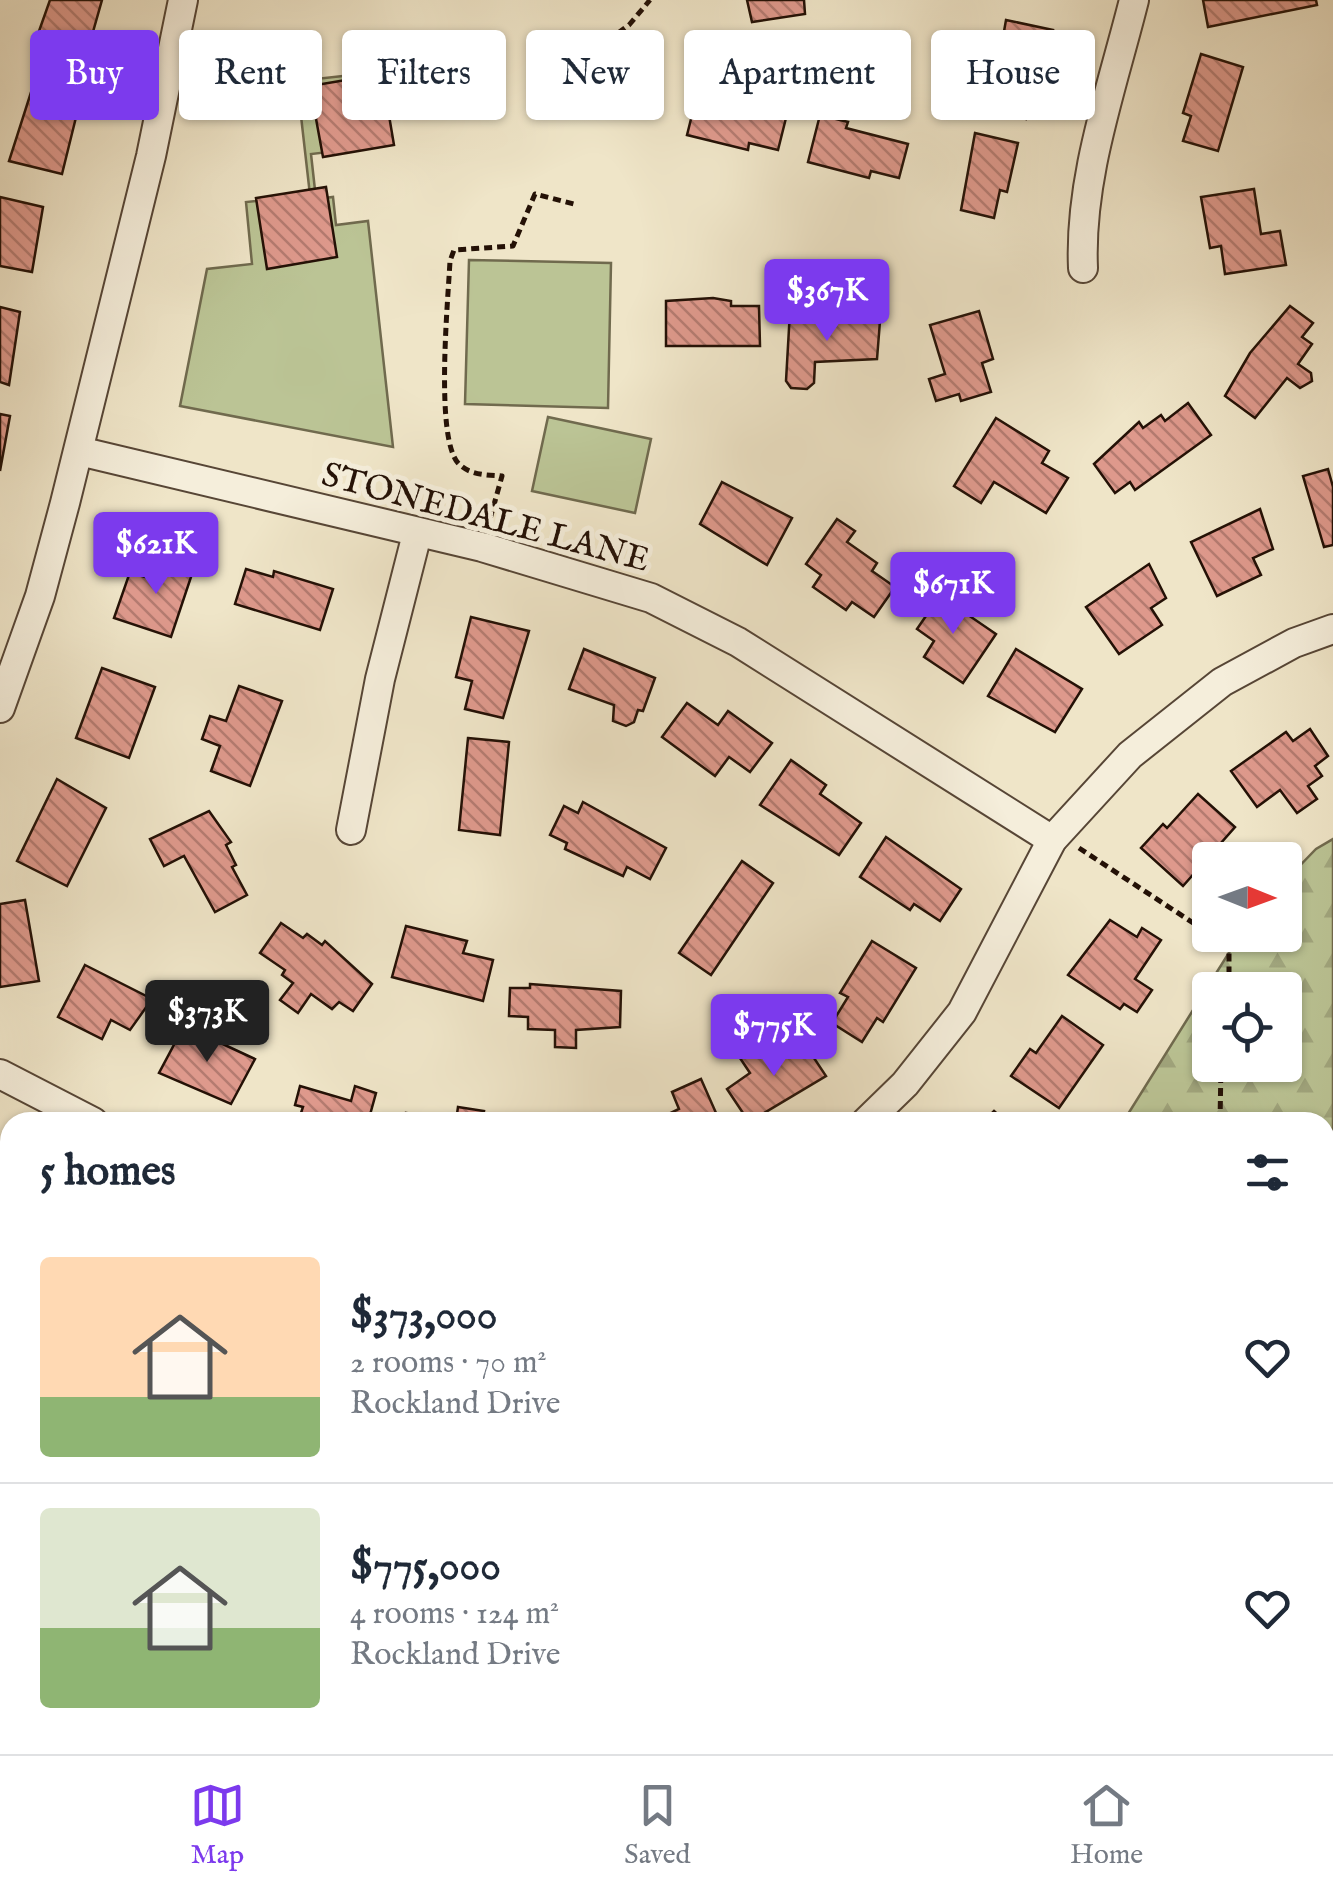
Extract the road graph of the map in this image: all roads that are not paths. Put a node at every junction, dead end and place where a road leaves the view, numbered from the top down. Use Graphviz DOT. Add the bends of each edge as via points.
graph roads {
  1 [pos="183,0"];
  2 [pos="1134,0"];
  3 [pos="1083,268"];
  4 [pos="79,451"];
  5 [pos="417,534"];
  6 [pos="1333,629"];
  7 [pos="0,708"];
  8 [pos="351,830"];
  9 [pos="1052,840"];
  10 [pos="0,1074"];
  11 [pos="74,1112"];
  12 [pos="877,1112"];
  1 -- 4 [label="street"];
  2 -- 3 [label="street" via="1089,179"];
  4 -- 5 [label="street, STONEDALE LANE"];
  4 -- 7 [label="street" via="40,596"];
  5 -- 8 [label="street"];
  5 -- 9 [label="street, STONEDALE LANE" via="605,582 696,618"];
  6 -- 9 [label="street" via="1236,674 1182,710"];
  9 -- 12 [label="street" via="962,1012"];
  10 -- 11 [label="street"];
}
